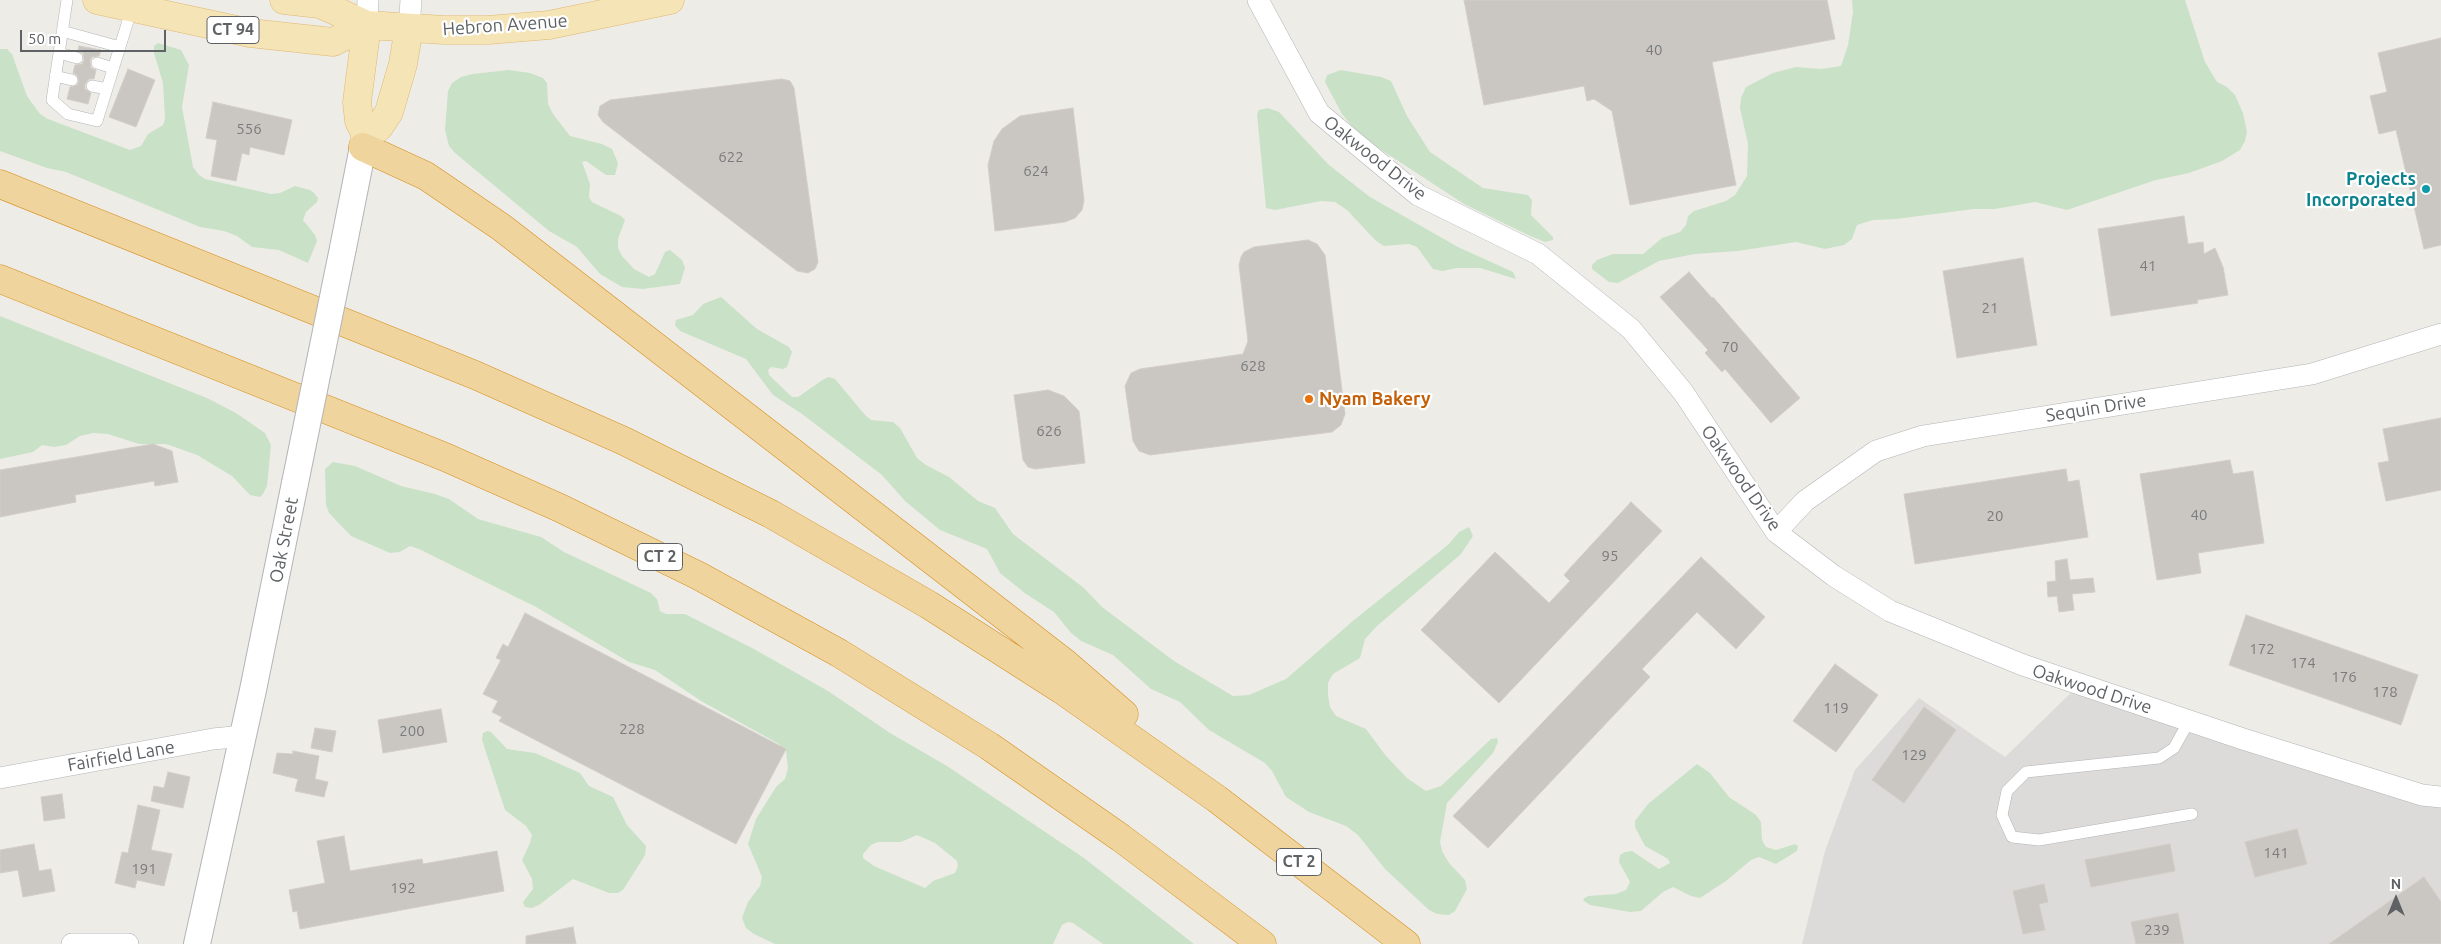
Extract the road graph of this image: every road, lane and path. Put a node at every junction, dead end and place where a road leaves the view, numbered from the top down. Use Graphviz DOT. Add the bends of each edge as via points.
graph roads {
  1 [pos="67,0"];
  2 [pos="97,0"];
  3 [pos="284,0"];
  4 [pos="411,0"];
  5 [pos="670,0"];
  6 [pos="1258,0"];
  7 [pos="132,8"];
  8 [pos="368,13"];
  9 [pos="409,28"];
  10 [pos="62,31"];
  11 [pos="120,48"];
  12 [pos="59,53"];
  13 [pos="77,58"];
  14 [pos="97,63"];
  15 [pos="113,68"];
  16 [pos="55,76"];
  17 [pos="72,80"];
  18 [pos="92,86"];
  19 [pos="107,89"];
  20 [pos="365,141"];
  21 [pos="0,184"];
  22 [pos="0,279"];
  23 [pos="2441,334"];
  24 [pos="1776,532"];
  25 [pos="2189,721"];
  26 [pos="243,736"];
  27 [pos="0,778"];
  28 [pos="1193,781"];
  29 [pos="2441,797"];
  30 [pos="2192,814"];
  31 [pos="72,944"];
  32 [pos="128,944"];
  33 [pos="196,944"];
  34 [pos="1262,944"];
  35 [pos="1406,944"];
  1 -- 10 [label="lane"];
  2 -- 7 [label="main road, CT 94"];
  3 -- 8 [label="main road, Hebron Avenue"];
  4 -- 9 [label="street"];
  5 -- 9 [label="main road, Hebron Avenue" via="578,20 521,28"];
  6 -- 24 [label="street, Oakwood Drive" via="1319,113 1418,195 1538,254 1632,329 1683,392"];
  7 -- 8 [label="main road, CT 94" via="250,33 334,42"];
  7 -- 11 [label="lane"];
  8 -- 9 [label="main road, Hebron Avenue"];
  8 -- 20 [label="main road" via="357,102"];
  9 -- 20 [label="main road" via="403,64 389,112"];
  10 -- 11 [label="lane"];
  10 -- 12 [label="lane"];
  11 -- 15 [label="lane"];
  12 -- 13 [label="lane"];
  12 -- 16 [label="lane"];
  14 -- 15 [label="lane"];
  15 -- 19 [label="lane"];
  16 -- 17 [label="lane"];
  16 -- 19 [label="lane" via="52,100 68,114 97,121"];
  18 -- 19 [label="lane"];
  20 -- 26 [label="street, Oak Street, bridge"];
  20 -- 28 [label="highway" via="426,176 501,227 1065,663 1151,738"];
  21 -- 28 [label="highway, CT 2" via="424,352 714,484 951,618"];
  22 -- 34 [label="highway, CT 2" via="445,457 567,511 699,576 839,653 997,751 1121,838"];
  23 -- 24 [label="street, Sequin Drive" via="2312,374 1923,436 1876,451 1805,502"];
  24 -- 25 [label="street, Oakwood Drive" via="1834,576 1890,611 2023,665"];
  25 -- 29 [label="street, Oakwood Drive" via="2422,795"];
  25 -- 30 [label="lane" via="2174,748 2159,758 2026,772 2007,791 2002,815 2012,837 2039,840"];
  26 -- 27 [label="street, Fairfield Lane"];
  26 -- 33 [label="street, Oak Street"];
  28 -- 35 [label="highway, CT 2"];
  31 -- 32 [label="street"];
}
